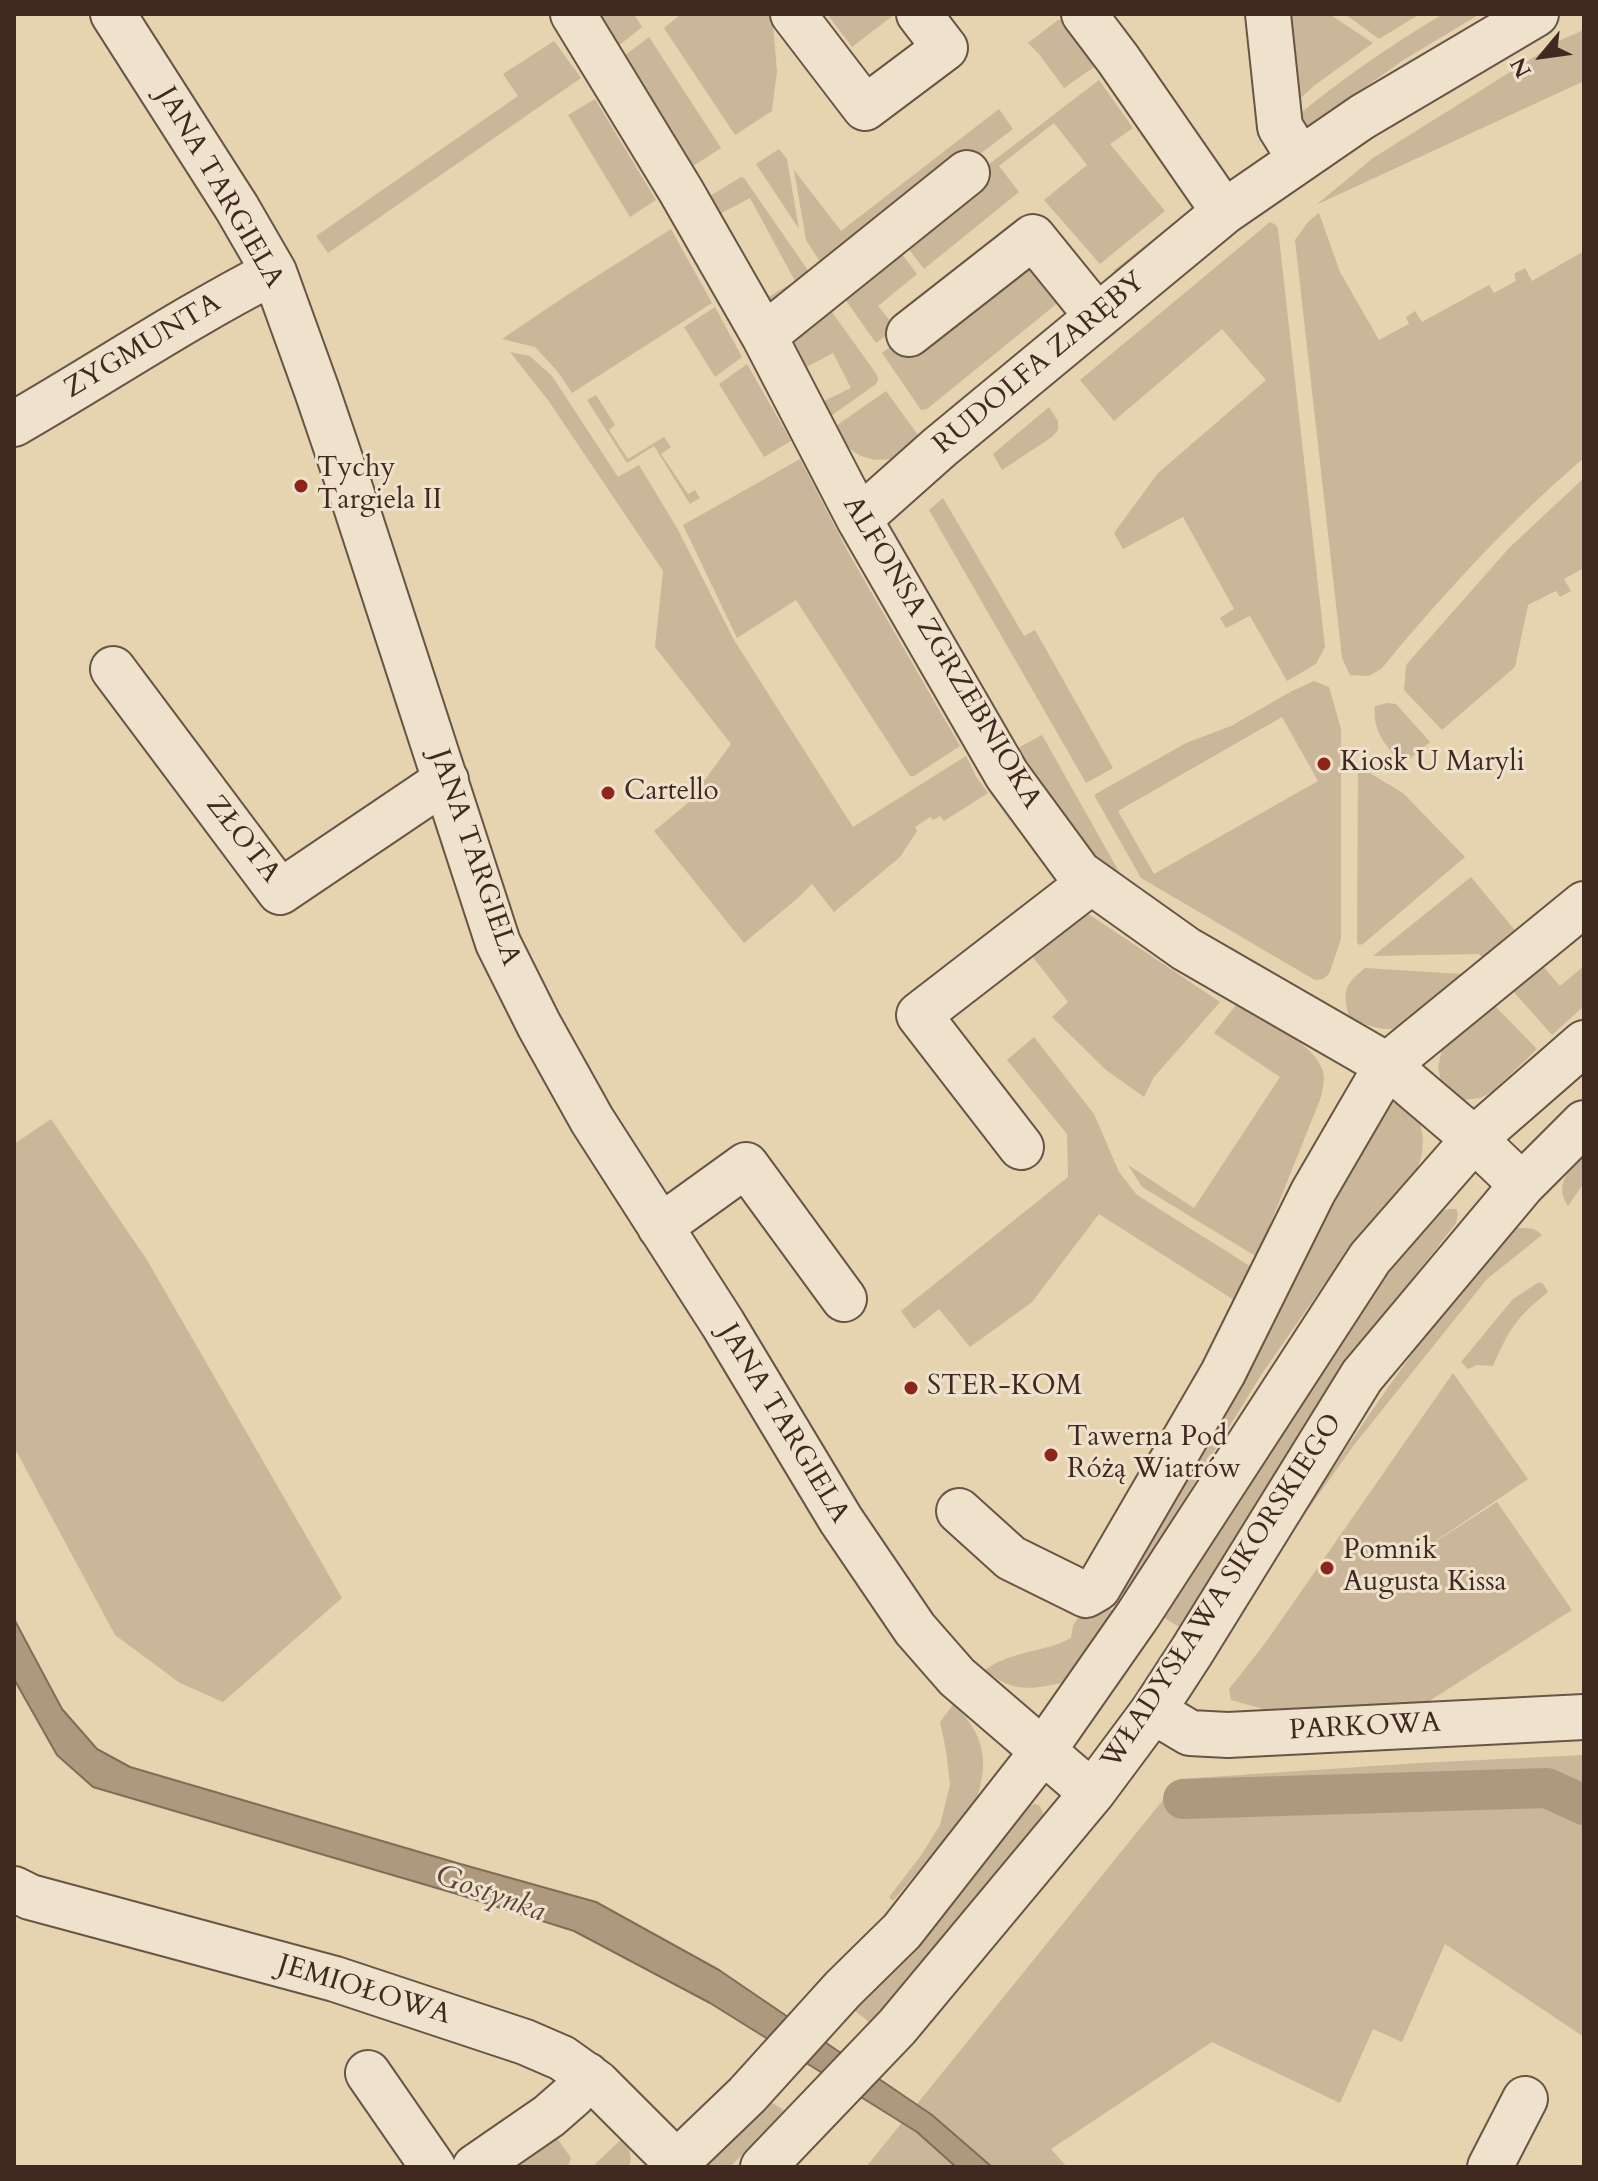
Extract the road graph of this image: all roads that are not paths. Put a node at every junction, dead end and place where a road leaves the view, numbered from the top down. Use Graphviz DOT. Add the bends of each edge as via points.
graph roads {
  1 [pos="113,14"];
  2 [pos="573,14"];
  3 [pos="793,14"];
  4 [pos="919,14"];
  5 [pos="1084,14"];
  6 [pos="1268,14"];
  7 [pos="1536,14"];
  8 [pos="1300,159"];
  9 [pos="967,173"];
  10 [pos="1224,212"];
  11 [pos="274,272"];
  12 [pos="1097,316"];
  13 [pos="909,334"];
  14 [pos="764,336"];
  15 [pos="14,424"];
  16 [pos="859,519"];
  17 [pos="113,669"];
  18 [pos="446,780"];
  19 [pos="1091,882"];
  20 [pos="1584,904"];
  21 [pos="1584,1043"];
  22 [pos="1387,1065"];
  23 [pos="1584,1123"];
  24 [pos="1474,1139"];
  25 [pos="1021,1147"];
  26 [pos="1522,1185"];
  27 [pos="660,1227"];
  28 [pos="844,1299"];
  29 [pos="959,1511"];
  30 [pos="1153,1711"];
  31 [pos="1584,1717"];
  32 [pos="1043,1751"];
  33 [pos="1092,1793"];
  34 [pos="14,1889"];
  35 [pos="368,2073"];
  36 [pos="587,2075"];
  37 [pos="1525,2099"];
  38 [pos="778,2152"];
  39 [pos="675,2165"];
  40 [pos="433,2167"];
  41 [pos="475,2167"];
  42 [pos="1490,2167"];
  1 -- 11 [label="street, JANA TARGIELA"];
  2 -- 14 [label="street, ALFONSA ZGRZEBNIOKA"];
  3 -- 4 [label="street" via="865,108 945,48"];
  5 -- 10 [label="street"];
  6 -- 8 [label="street" via="1280,127"];
  7 -- 8 [label="street, RUDOLFA ZARĘBY"];
  8 -- 10 [label="street, RUDOLFA ZARĘBY"];
  9 -- 14 [label="street"];
  10 -- 12 [label="street, RUDOLFA ZARĘBY"];
  11 -- 15 [label="street, ZYGMUNTA" via="201,310"];
  11 -- 18 [label="street, JANA TARGIELA"];
  12 -- 13 [label="street" via="1033,237"];
  12 -- 16 [label="street, RUDOLFA ZARĘBY"];
  14 -- 16 [label="street, ALFONSA ZGRZEBNIOKA"];
  16 -- 19 [label="street, ALFONSA ZGRZEBNIOKA" via="1007,775"];
  17 -- 18 [label="street, ZŁOTA" via="280,892"];
  18 -- 27 [label="street, JANA TARGIELA" via="498,943 592,1120"];
  19 -- 22 [label="street, ALFONSA ZGRZEBNIOKA" via="1186,949"];
  19 -- 25 [label="street" via="919,1015"];
  20 -- 22 [label="street"];
  21 -- 24 [label="street, WŁADYSŁAWA SIKORSKIEGO"];
  22 -- 24 [label="street, ALFONSA ZGRZEBNIOKA"];
  22 -- 29 [label="street" via="1313,1192 1223,1373 1098,1588 1086,1595 1011,1558"];
  23 -- 26 [label="street, WŁADYSŁAWA SIKORSKIEGO"];
  24 -- 26 [label="street, ALFONSA ZGRZEBNIOKA"];
  24 -- 32 [label="street, WŁADYSŁAWA SIKORSKIEGO" via="1370,1258"];
  26 -- 30 [label="street, WŁADYSŁAWA SIKORSKIEGO" via="1362,1376"];
  27 -- 28 [label="street" via="746,1165"];
  27 -- 32 [label="street, JANA TARGIELA" via="915,1629 957,1677"];
  30 -- 31 [label="street, PARKOWA" via="1190,1733 1228,1735"];
  30 -- 33 [label="street, WŁADYSŁAWA SIKORSKIEGO"];
  32 -- 33 [label="street, JANA TARGIELA"];
  32 -- 39 [label="street, WŁADYSŁAWA SIKORSKIEGO" via="902,1931"];
  33 -- 38 [label="street, WŁADYSŁAWA SIKORSKIEGO" via="897,2027"];
  34 -- 36 [label="street, JEMIOŁOWA" via="335,1979 525,2042"];
  35 -- 40 [label="street"];
  36 -- 39 [label="street, JEMIOŁOWA"];
  36 -- 41 [label="street" via="549,2116"];
  37 -- 42 [label="street"];
}
